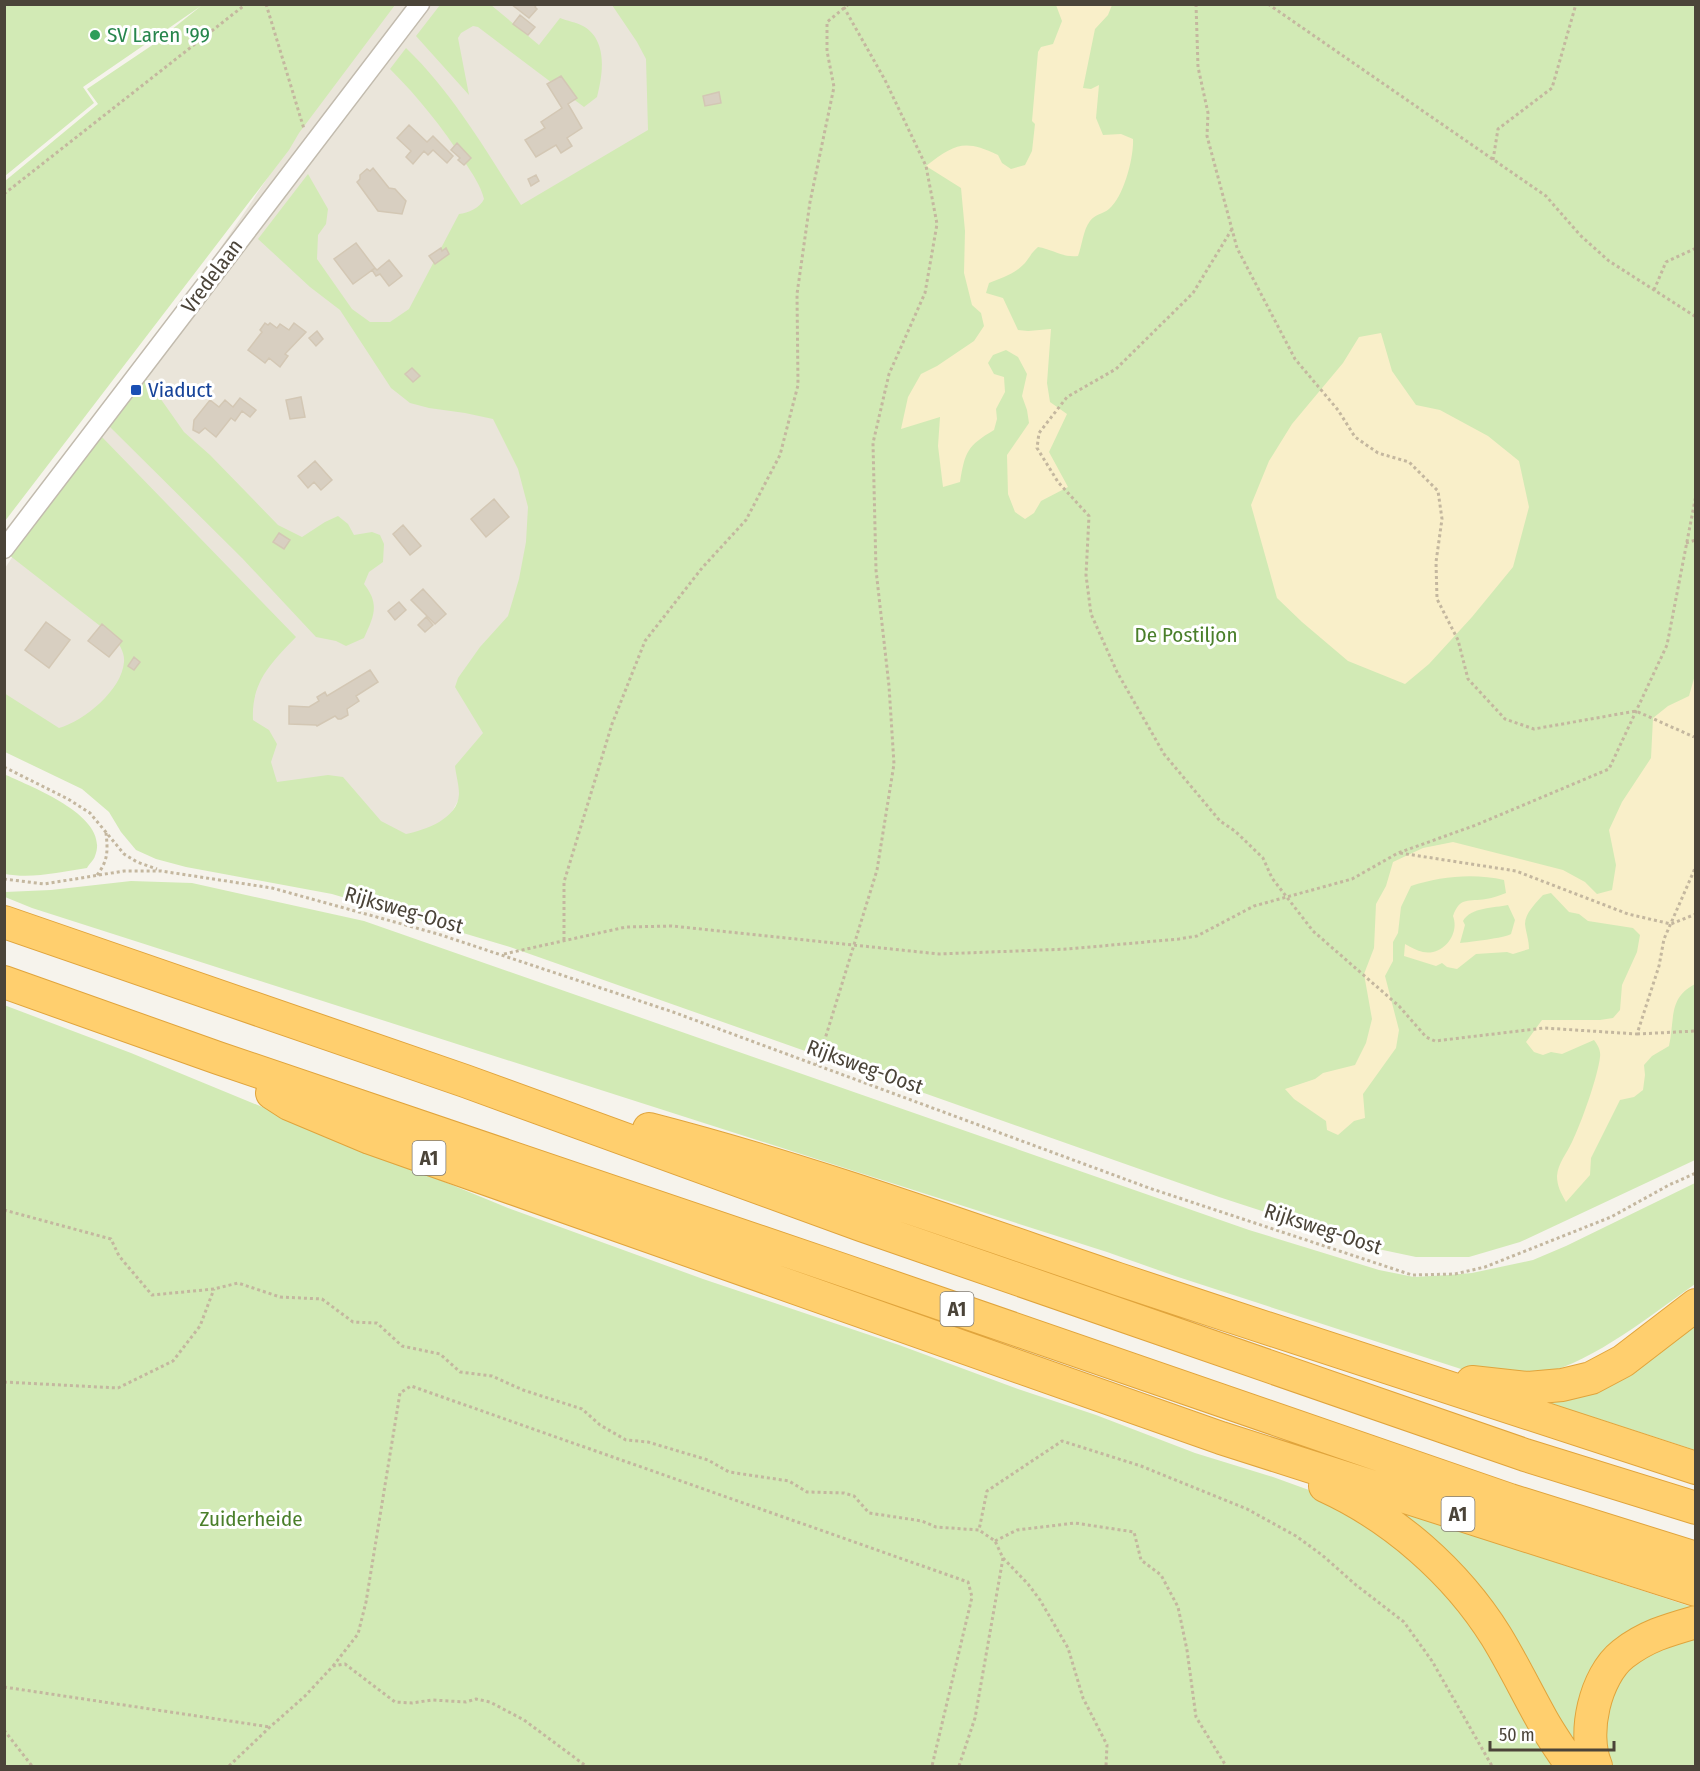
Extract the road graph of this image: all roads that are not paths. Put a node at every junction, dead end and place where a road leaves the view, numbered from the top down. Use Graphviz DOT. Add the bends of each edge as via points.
graph roads {
  1 [pos="420,4"];
  2 [pos="4,549"];
  3 [pos="4,922"];
  4 [pos="4,982"];
  5 [pos="218,1059"];
  6 [pos="465,1081"];
  7 [pos="1695,1305"];
  8 [pos="1382,1368"];
  9 [pos="1221,1438"];
  10 [pos="1695,1468"];
  11 [pos="1695,1508"];
  12 [pos="1695,1558"];
  13 [pos="1695,1590"];
  14 [pos="1695,1622"];
  15 [pos="1572,1767"];
  16 [pos="1596,1767"];
  1 -- 2 [label="street, Vredelaan"];
  3 -- 6 [label="highway, A1"];
  4 -- 5 [label="highway, A1"];
  5 -- 9 [label="highway, A1" via="289,1104 370,1138"];
  5 -- 12 [label="highway, A1" via="1510,1500"];
  6 -- 8 [label="highway, A1" via="760,1160"];
  6 -- 11 [label="highway, A1" via="861,1225 1525,1455"];
  7 -- 8 [label="highway, A1" via="1623,1361 1591,1378 1562,1385 1528,1388"];
  8 -- 10 [label="highway, A1"];
  9 -- 13 [label="highway, A1"];
  9 -- 15 [label="highway, A1" via="1255,1458 1363,1506 1442,1568 1474,1603 1495,1634"];
  14 -- 16 [label="highway" via="1657,1633 1622,1655 1608,1671 1591,1714 1590,1738"];
}
